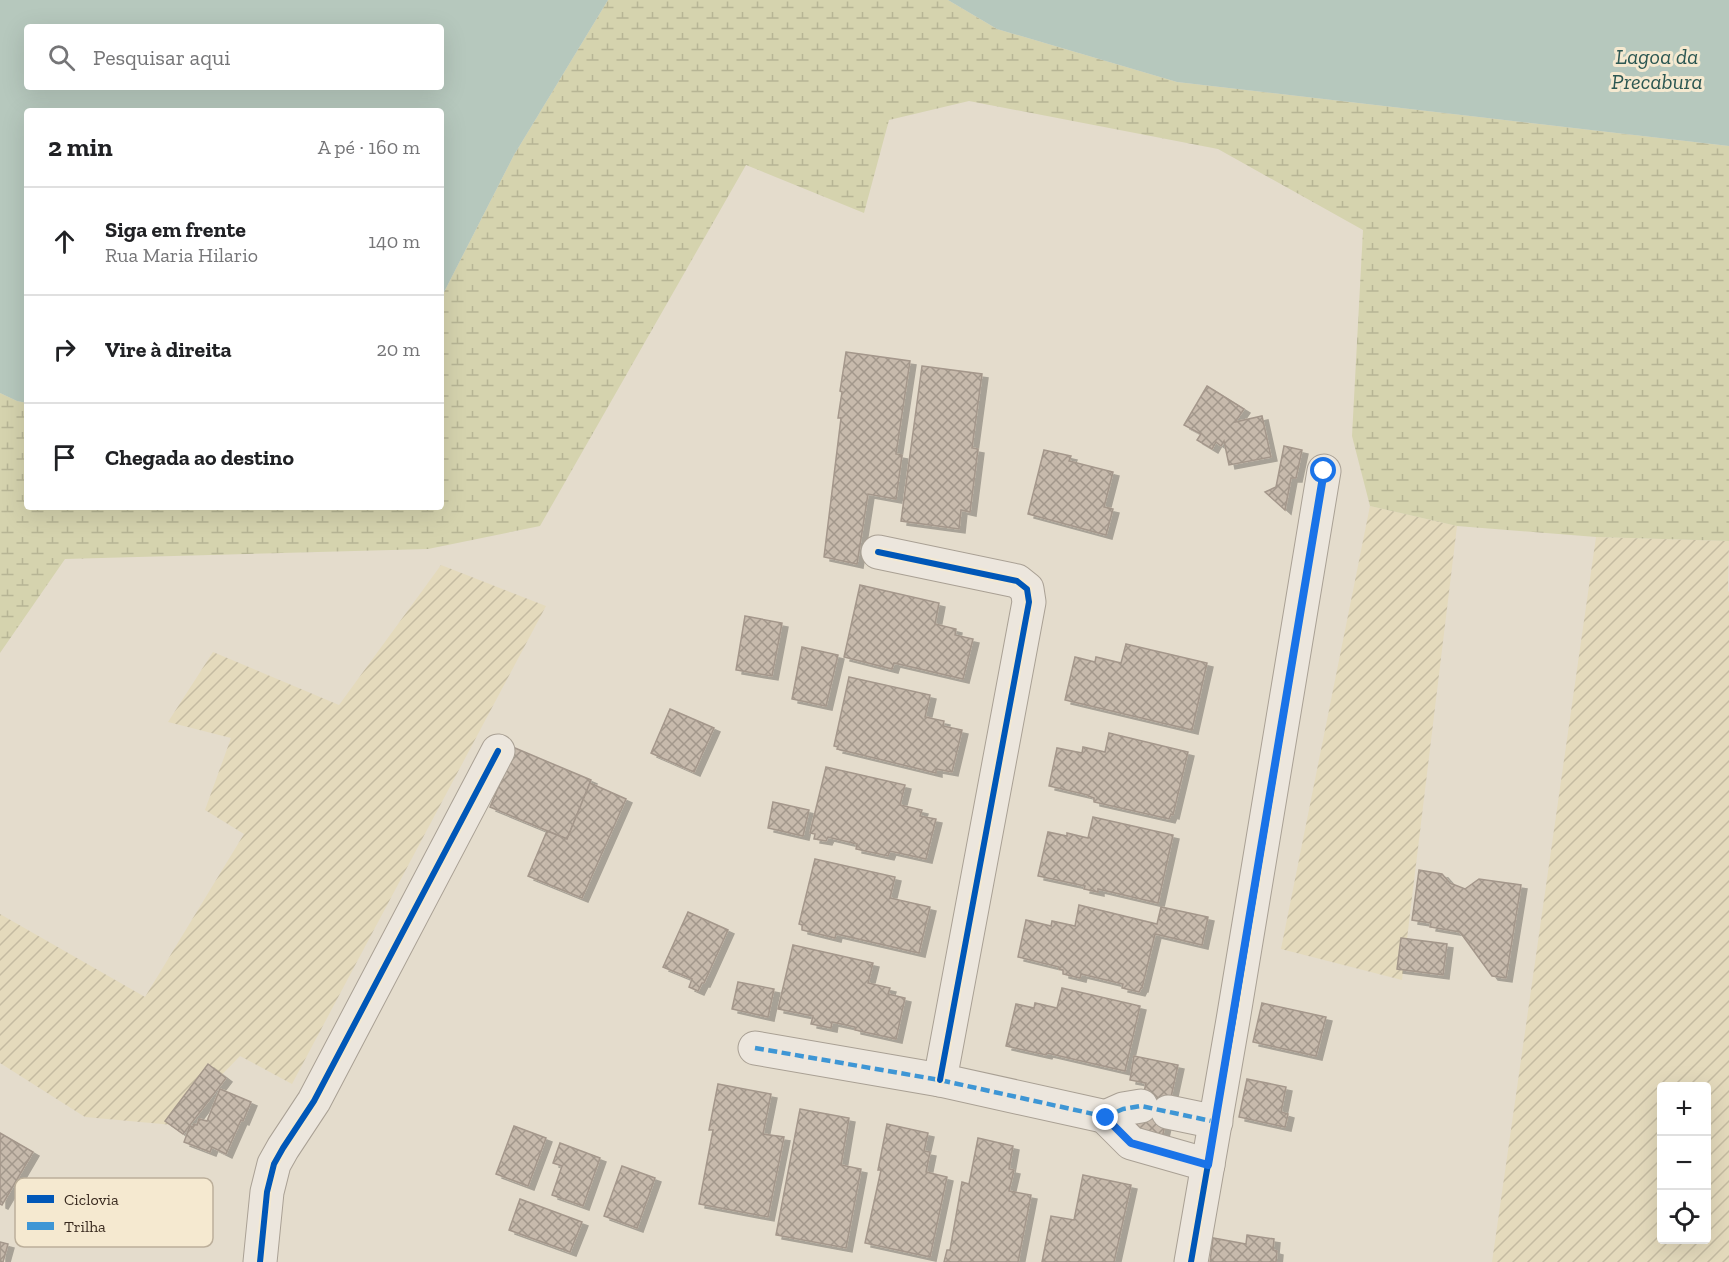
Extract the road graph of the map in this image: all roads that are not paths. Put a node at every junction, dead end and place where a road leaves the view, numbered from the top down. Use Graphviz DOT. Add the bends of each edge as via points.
graph roads {
  1 [pos="1324,471"];
  2 [pos="878,552"];
  3 [pos="498,751"];
  4 [pos="755,1048"];
  5 [pos="940,1080"];
  6 [pos="1106,1118"];
  7 [pos="1216,1122"];
  8 [pos="1208,1165"];
  9 [pos="260,1262"];
  10 [pos="1191,1262"];
  1 -- 7 [label="street"];
  2 -- 5 [label="street" via="1017,581 1027,590 1029,602"];
  3 -- 9 [label="street" via="314,1101 274,1164"];
  4 -- 5 [label="street"];
  5 -- 6 [label="street"];
  6 -- 7 [label="street" via="1124,1108 1155,1109"];
  6 -- 8 [label="street" via="1131,1143"];
  7 -- 8 [label="street"];
  8 -- 10 [label="street"];
}
